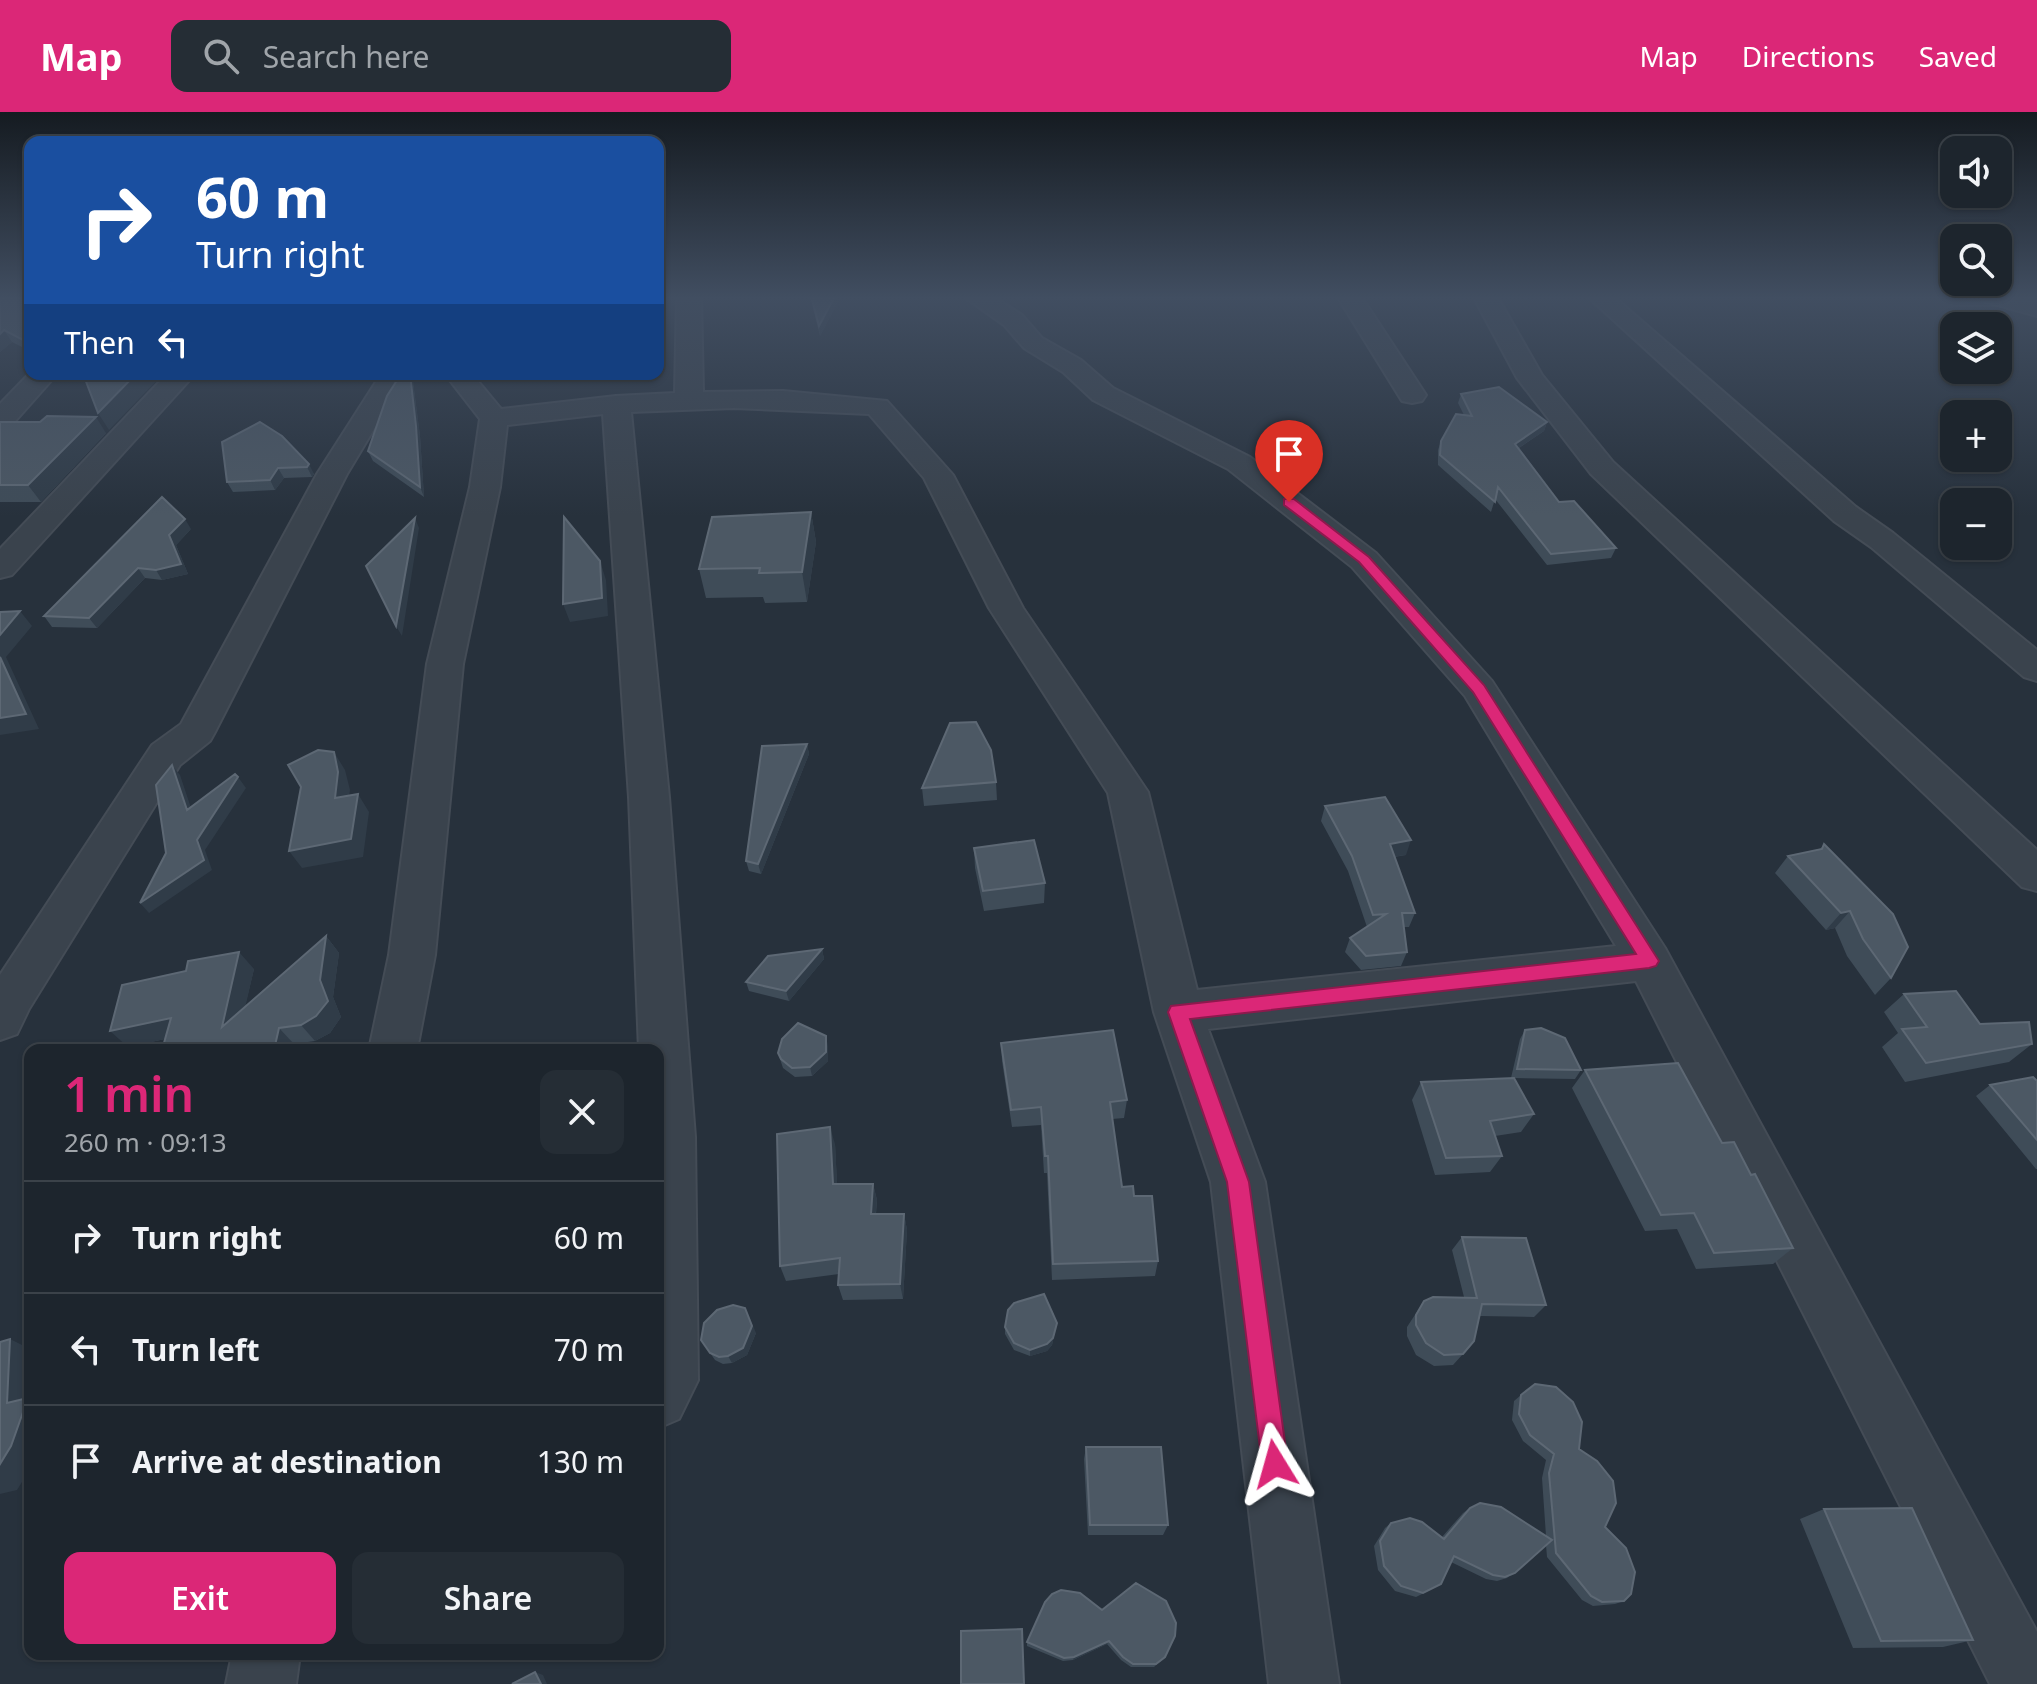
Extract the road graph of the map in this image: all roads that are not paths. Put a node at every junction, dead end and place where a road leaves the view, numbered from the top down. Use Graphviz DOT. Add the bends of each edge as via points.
graph roads {
  1 [pos="689,369"];
  2 [pos="1076,369"];
  3 [pos="1396,369"];
  4 [pos="1525,369"];
  5 [pos="1682,369"];
  6 [pos="38,380"];
  7 [pos="176,380"];
  8 [pos="390,380"];
  9 [pos="463,380"];
  10 [pos="1412,395"];
  11 [pos="689,402"];
  12 [pos="616,404"];
  13 [pos="494,418"];
  14 [pos="0,421"];
  15 [pos="0,568"];
  16 [pos="2037,669"];
  17 [pos="2037,875"];
  18 [pos="1649,961"];
  19 [pos="1178,1012"];
  20 [pos="0,1020"];
  21 [pos="394,1044"];
  22 [pos="664,1044"];
  23 [pos="664,1052"];
  24 [pos="664,1387"];
  25 [pos="265,1660"];
  26 [pos="261,1684"];
  27 [pos="1304,1684"];
  28 [pos="2027,1684"];
  1 -- 11 [label="street"];
  2 -- 18 [label="street" via="1103,394 1239,463 1364,560 1479,689"];
  3 -- 10 [label="street"];
  4 -- 17 [label="street" via="1602,468"];
  5 -- 16 [label="street" via="1845,514"];
  6 -- 14 [label="street"];
  7 -- 15 [label="street"];
  8 -- 20 [label="street" via="332,474 196,732 166,755"];
  9 -- 13 [label="street"];
  11 -- 12 [label="street"];
  11 -- 19 [label="street" via="823,400 877,407 938,475 1006,608 1128,792"];
  12 -- 13 [label="street"];
  12 -- 22 [label="street"];
  13 -- 21 [label="street" via="485,487 445,664 412,955"];
  18 -- 19 [label="street"];
  18 -- 28 [label="street"];
  19 -- 27 [label="street" via="1238,1182"];
  23 -- 24 [label="street" via="669,1137"];
  25 -- 26 [label="street"];
}
